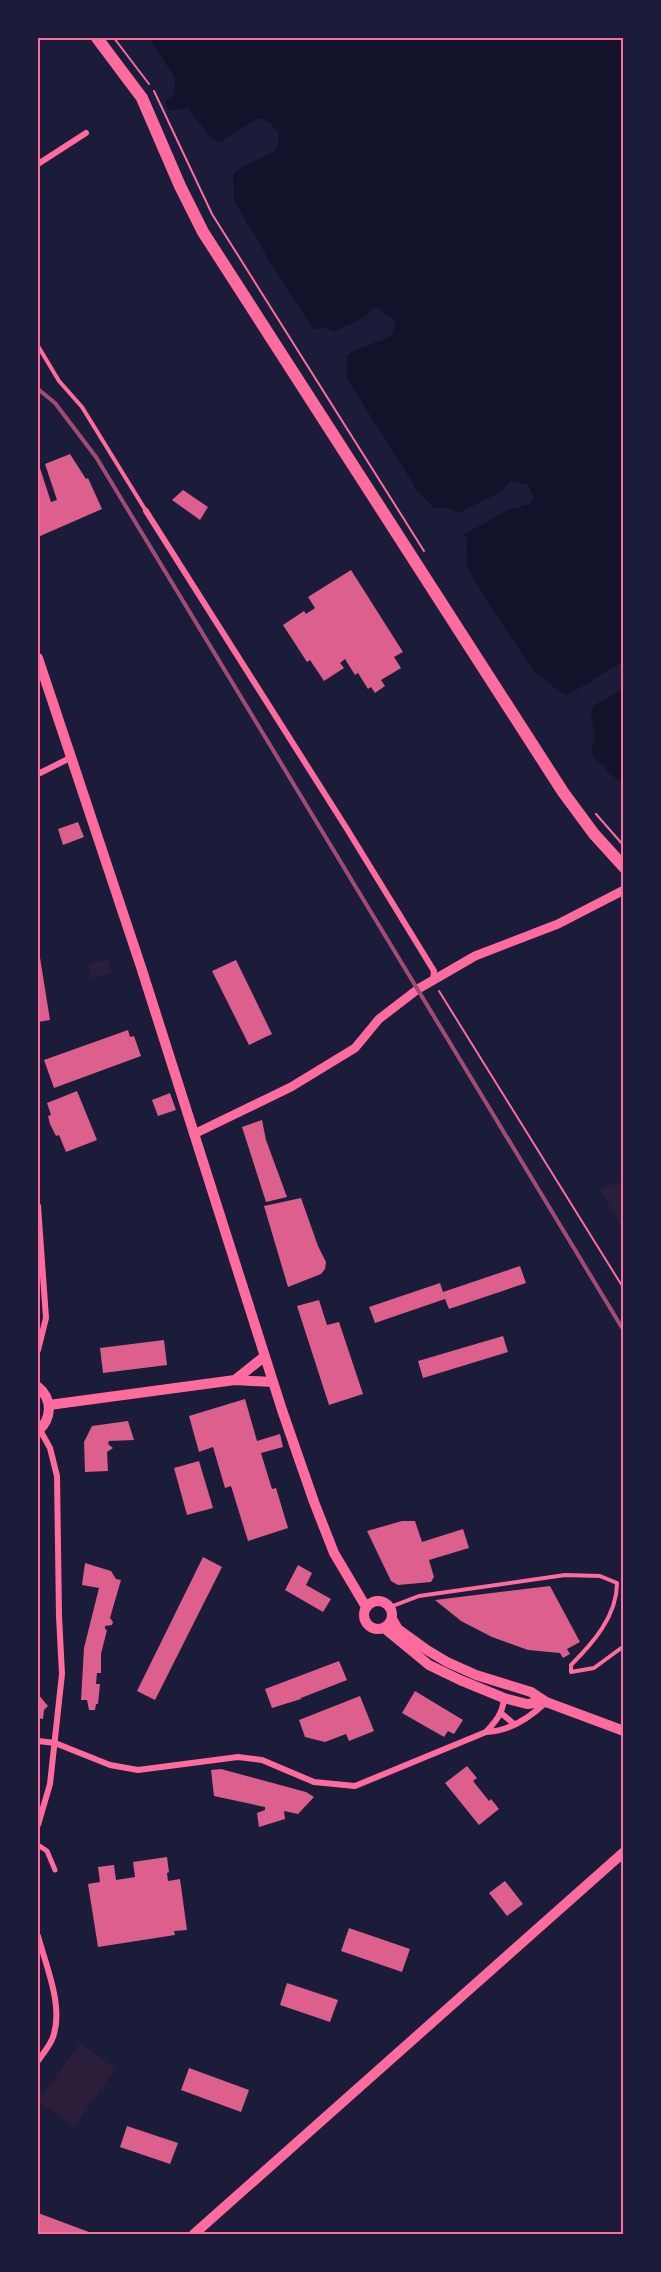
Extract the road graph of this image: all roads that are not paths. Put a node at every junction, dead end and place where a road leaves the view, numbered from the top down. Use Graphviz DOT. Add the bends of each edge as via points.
graph roads {
  1 [pos="97,38"];
  2 [pos="86,133"];
  3 [pos="38,164"];
  4 [pos="38,346"];
  5 [pos="146,511"];
  6 [pos="38,658"];
  7 [pos="72,757"];
  8 [pos="38,774"];
  9 [pos="624,867"];
  10 [pos="624,890"];
  11 [pos="433,980"];
  12 [pos="194,1134"];
  13 [pos="38,1206"];
  14 [pos="38,1350"];
  15 [pos="265,1356"];
  16 [pos="235,1380"];
  17 [pos="272,1382"];
  18 [pos="38,1387"];
  19 [pos="49,1405"];
  20 [pos="39,1430"];
  21 [pos="366,1606"];
  22 [pos="390,1607"];
  23 [pos="392,1619"];
  24 [pos="384,1628"];
  25 [pos="624,1646"];
  26 [pos="504,1698"];
  27 [pos="546,1702"];
  28 [pos="501,1713"];
  29 [pos="514,1724"];
  30 [pos="618,1726"];
  31 [pos="624,1731"];
  32 [pos="486,1732"];
  33 [pos="38,1741"];
  34 [pos="55,1743"];
  35 [pos="38,1825"];
  36 [pos="38,1845"];
  37 [pos="624,1852"];
  38 [pos="55,1870"];
  39 [pos="38,1935"];
  40 [pos="38,2061"];
  41 [pos="194,2235"];
  1 -- 9 [label="main road" via="142,98 203,232 563,792"];
  2 -- 3 [label="street"];
  4 -- 5 [label="lane" via="59,381 82,407"];
  5 -- 11 [label="street" via="373,871 434,971"];
  6 -- 7 [label="main road"];
  7 -- 8 [label="street"];
  7 -- 12 [label="main road"];
  10 -- 11 [label="street" via="558,924 475,956"];
  11 -- 12 [label="street" via="379,1019 355,1048 291,1087"];
  12 -- 15 [label="main road"];
  13 -- 14 [label="street" via="46,1318"];
  15 -- 16 [label="main road"];
  15 -- 17 [label="main road"];
  16 -- 17 [label="main road"];
  16 -- 19 [label="main road"];
  17 -- 21 [label="main road" via="334,1552"];
  18 -- 19 [label="main road"];
  19 -- 20 [label="main road" via="49,1414"];
  20 -- 34 [label="street" via="50,1448 57,1476 62,1674"];
  21 -- 22 [label="main road" via="378,1600"];
  21 -- 24 [label="main road" via="363,1616 367,1624 375,1629"];
  22 -- 23 [label="main road"];
  22 -- 25 [label="lane" via="431,1594 565,1575 600,1576 617,1583 617,1597 602,1630 571,1665 571,1672 594,1668"];
  23 -- 24 [label="main road"];
  23 -- 27 [label="main road" via="398,1629 447,1662 531,1692"];
  24 -- 26 [label="main road" via="429,1665"];
  26 -- 27 [label="main road" via="527,1704"];
  26 -- 28 [label="street"];
  27 -- 29 [label="street"];
  27 -- 30 [label="main road"];
  28 -- 29 [label="street"];
  28 -- 32 [label="street"];
  29 -- 32 [label="street" via="501,1731"];
  30 -- 31 [label="main road"];
  32 -- 34 [label="street" via="356,1786 314,1782 262,1760 238,1757 138,1770 110,1765"];
  33 -- 34 [label="street"];
  34 -- 35 [label="street" via="50,1784"];
  36 -- 38 [label="street" via="47,1851"];
  37 -- 41 [label="main road"];
  39 -- 40 [label="street" via="58,2010 54,2036"];
}
